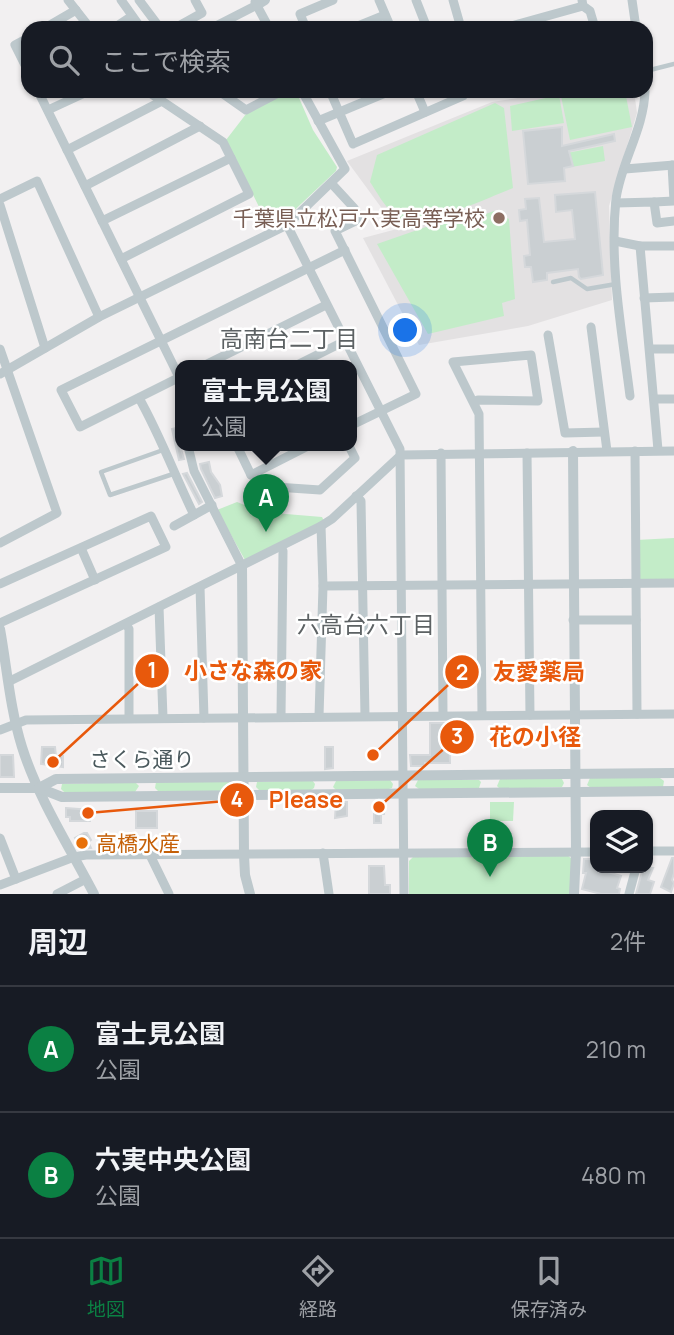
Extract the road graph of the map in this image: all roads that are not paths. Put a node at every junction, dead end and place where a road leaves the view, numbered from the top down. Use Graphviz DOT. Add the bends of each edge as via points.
graph roads {
  1 [pos="68,0"];
  2 [pos="121,0"];
  3 [pos="139,0"];
  4 [pos="195,0"];
  5 [pos="333,0"];
  6 [pos="379,0"];
  7 [pos="416,0"];
  8 [pos="453,0"];
  9 [pos="632,0"];
  10 [pos="259,2"];
  11 [pos="583,3"];
  12 [pos="76,10"];
  13 [pos="386,15"];
  14 [pos="132,16"];
  15 [pos="549,17"];
  16 [pos="57,21"];
  17 [pos="85,21"];
  18 [pos="124,21"];
  19 [pos="136,21"];
  20 [pos="155,21"];
  21 [pos="188,21"];
  22 [pos="225,21"];
  23 [pos="266,21"];
  24 [pos="303,21"];
  25 [pos="371,21"];
  26 [pos="388,21"];
  27 [pos="424,21"];
  28 [pos="459,21"];
  29 [pos="533,21"];
  30 [pos="550,21"];
  31 [pos="593,21"];
  32 [pos="635,21"];
  33 [pos="21,42"];
  34 [pos="21,57"];
  35 [pos="674,64"];
  36 [pos="653,69"];
  37 [pos="42,98"];
  38 [pos="74,98"];
  39 [pos="156,98"];
  40 [pos="229,98"];
  41 [pos="269,98"];
  42 [pos="306,98"];
  43 [pos="333,98"];
  44 [pos="373,98"];
  45 [pos="419,98"];
  46 [pos="458,98"];
  47 [pos="645,98"];
  48 [pos="160,102"];
  49 [pos="48,110"];
  50 [pos="425,111"];
  51 [pos="339,112"];
  52 [pos="318,121"];
  53 [pos="200,126"];
  54 [pos="67,150"];
  55 [pos="231,158"];
  56 [pos="673,165"];
  57 [pos="625,169"];
  58 [pos="331,183"];
  59 [pos="85,186"];
  60 [pos="0,202"];
  61 [pos="654,202"];
  62 [pos="616,203"];
  63 [pos="102,221"];
  64 [pos="674,221"];
  65 [pos="287,225"];
  66 [pos="615,241"];
  67 [pos="640,246"];
  68 [pos="674,246"];
  69 [pos="345,250"];
  70 [pos="121,259"];
  71 [pos="308,268"];
  72 [pos="553,282"];
  73 [pos="617,284"];
  74 [pos="139,297"];
  75 [pos="644,298"];
  76 [pos="674,298"];
  77 [pos="327,305"];
  78 [pos="99,317"];
  79 [pos="591,327"];
  80 [pos="548,335"];
  81 [pos="160,341"];
  82 [pos="345,341"];
  83 [pos="45,348"];
  84 [pos="0,349"];
  85 [pos="650,349"];
  86 [pos="674,349"];
  87 [pos="215,360"];
  88 [pos="308,360"];
  89 [pos="354,360"];
  90 [pos="357,366"];
  91 [pos="175,369"];
  92 [pos="3,372"];
  93 [pos="362,376"];
  94 [pos="357,379"];
  95 [pos="175,380"];
  96 [pos="630,396"];
  97 [pos="139,398"];
  98 [pos="654,399"];
  99 [pos="674,399"];
  100 [pos="473,402"];
  101 [pos="381,410"];
  102 [pos="357,422"];
  103 [pos="604,432"];
  104 [pos="164,450"];
  105 [pos="658,450"];
  106 [pos="189,451"];
  107 [pos="239,451"];
  108 [pos="299,451"];
  109 [pos="352,451"];
  110 [pos="573,451"];
  111 [pos="607,451"];
  112 [pos="635,451"];
  113 [pos="674,451"];
  114 [pos="481,452"];
  115 [pos="441,453"];
  116 [pos="527,453"];
  117 [pos="401,455"];
  118 [pos="173,474"];
  119 [pos="250,475"];
  120 [pos="356,496"];
  121 [pos="212,505"];
  122 [pos="194,515"];
  123 [pos="174,526"];
  124 [pos="321,526"];
  125 [pos="0,543"];
  126 [pos="281,547"];
  127 [pos="80,548"];
  128 [pos="242,566"];
  129 [pos="95,580"];
  130 [pos="573,583"];
  131 [pos="636,583"];
  132 [pos="674,583"];
  133 [pos="0,584"];
  134 [pos="443,584"];
  135 [pos="482,584"];
  136 [pos="527,584"];
  137 [pos="362,585"];
  138 [pos="402,585"];
  139 [pos="323,586"];
  140 [pos="200,587"];
  141 [pos="159,607"];
  142 [pos="573,620"];
  143 [pos="636,620"];
  144 [pos="0,624"];
  145 [pos="126,624"];
  146 [pos="0,629"];
  147 [pos="10,681"];
  148 [pos="637,714"];
  149 [pos="674,714"];
  150 [pos="403,715"];
  151 [pos="443,715"];
  152 [pos="482,715"];
  153 [pos="530,715"];
  154 [pos="575,715"];
  155 [pos="243,716"];
  156 [pos="281,716"];
  157 [pos="319,716"];
  158 [pos="365,716"];
  159 [pos="130,718"];
  160 [pos="163,718"];
  161 [pos="204,718"];
  162 [pos="15,723"];
  163 [pos="0,730"];
  164 [pos="674,773"];
  165 [pos="404,775"];
  166 [pos="575,775"];
  167 [pos="243,777"];
  168 [pos="0,788"];
  169 [pos="39,788"];
  170 [pos="674,791"];
  171 [pos="405,793"];
  172 [pos="575,793"];
  173 [pos="243,794"];
  174 [pos="0,838"];
  175 [pos="653,851"];
  176 [pos="674,851"];
  177 [pos="576,852"];
  178 [pos="590,852"];
  179 [pos="323,853"];
  180 [pos="404,853"];
  181 [pos="150,855"];
  182 [pos="244,855"];
  183 [pos="74,857"];
  184 [pos="635,873"];
  185 [pos="16,879"];
  186 [pos="86,879"];
  187 [pos="0,884"];
  188 [pos="57,894"];
  189 [pos="94,894"];
  190 [pos="170,894"];
  191 [pos="250,894"];
  192 [pos="329,894"];
  193 [pos="404,894"];
  194 [pos="574,894"];
  195 [pos="629,894"];
  1 -- 12 [label="street"];
  2 -- 14 [label="street"];
  3 -- 20 [label="street"];
  4 -- 21 [label="street" via="202,13"];
  5 -- 24 [label="street" via="300,14"];
  6 -- 13 [label="street"];
  7 -- 27 [label="street"];
  8 -- 28 [label="street"];
  9 -- 32 [label="street"];
  10 -- 22 [label="street"];
  10 -- 23 [label="street"];
  11 -- 15 [label="street"];
  11 -- 31 [label="street"];
  12 -- 16 [label="street"];
  12 -- 17 [label="street"];
  13 -- 25 [label="street"];
  13 -- 26 [label="street"];
  14 -- 18 [label="street"];
  14 -- 19 [label="street"];
  15 -- 29 [label="street"];
  15 -- 30 [label="street"];
  33 -- 34 [label="street" via="15,45"];
  35 -- 36 [label="lane"];
  37 -- 49 [label="street"];
  38 -- 49 [label="street"];
  39 -- 48 [label="street"];
  40 -- 41 [label="street" via="246,110"];
  42 -- 52 [label="street"];
  43 -- 51 [label="street"];
  44 -- 51 [label="street"];
  45 -- 50 [label="street"];
  46 -- 50 [label="street"];
  47 -- 57 [label="street"];
  48 -- 53 [label="street"];
  48 -- 54 [label="street"];
  49 -- 54 [label="street"];
  50 -- 51 [label="street" via="353,144"];
  51 -- 52 [label="street"];
  52 -- 58 [label="street" via="345,169"];
  53 -- 55 [label="street" via="223,142"];
  53 -- 59 [label="street"];
  54 -- 59 [label="street"];
  55 -- 63 [label="street"];
  55 -- 70 [label="street" via="249,194"];
  56 -- 57 [label="street"];
  56 -- 61 [label="street" via="674,201"];
  57 -- 62 [label="street"];
  58 -- 65 [label="street"];
  58 -- 69 [label="street" via="360,219 335,231"];
  59 -- 63 [label="street"];
  60 -- 78 [label="street" via="37,181"];
  60 -- 83 [label="street"];
  61 -- 62 [label="street"];
  61 -- 64 [label="street" via="657,223"];
  62 -- 66 [label="street"];
  63 -- 70 [label="street"];
  65 -- 71 [label="street"];
  65 -- 74 [label="street"];
  66 -- 67 [label="street"];
  66 -- 73 [label="street"];
  67 -- 68 [label="street"];
  67 -- 75 [label="street"];
  69 -- 71 [label="street"];
  69 -- 101 [label="street" via="416,394"];
  70 -- 74 [label="street"];
  71 -- 77 [label="street"];
  71 -- 81 [label="street"];
  72 -- 73 [label="lane" via="571,278 587,289"];
  73 -- 96 [label="street"];
  74 -- 78 [label="street"];
  74 -- 81 [label="street"];
  75 -- 76 [label="street"];
  75 -- 85 [label="street"];
  77 -- 82 [label="street"];
  77 -- 87 [label="street"];
  78 -- 83 [label="street"];
  79 -- 103 [label="street"];
  80 -- 103 [label="street" via="565,433"];
  81 -- 91 [label="street"];
  81 -- 97 [label="street" via="61,390 80,427"];
  82 -- 88 [label="street"];
  82 -- 89 [label="street"];
  83 -- 92 [label="street"];
  84 -- 92 [label="street"];
  85 -- 86 [label="street"];
  85 -- 98 [label="street"];
  90 -- 93 [label="street"];
  92 -- 125 [label="street" via="57,513"];
  93 -- 94 [label="street"];
  93 -- 101 [label="street"];
  95 -- 97 [label="street"];
  97 -- 104 [label="street"];
  98 -- 99 [label="street"];
  98 -- 105 [label="street"];
  100 -- 100 [label="street" via="538,401 531,355 453,362"];
  100 -- 114 [label="street" via="479,414"];
  101 -- 102 [label="street"];
  101 -- 117 [label="street"];
  103 -- 111 [label="street"];
  104 -- 118 [label="street"];
  104 -- 118 [label="lane" via="101,472 110,495"];
  105 -- 112 [label="street"];
  105 -- 113 [label="street"];
  106 -- 121 [label="street"];
  107 -- 119 [label="street"];
  108 -- 119 [label="street"];
  109 -- 119 [label="street" via="355,458 320,490 276,487"];
  110 -- 111 [label="street"];
  110 -- 116 [label="street"];
  110 -- 130 [label="street"];
  111 -- 112 [label="street"];
  112 -- 131 [label="street"];
  114 -- 115 [label="street"];
  114 -- 116 [label="street"];
  114 -- 135 [label="street"];
  115 -- 117 [label="street"];
  115 -- 134 [label="street"];
  116 -- 136 [label="street"];
  117 -- 120 [label="street"];
  117 -- 138 [label="street"];
  118 -- 122 [label="street"];
  120 -- 124 [label="street"];
  120 -- 137 [label="street" via="361,501"];
  121 -- 122 [label="street"];
  121 -- 128 [label="street"];
  122 -- 123 [label="street"];
  124 -- 126 [label="street"];
  124 -- 139 [label="street"];
  126 -- 128 [label="street"];
  126 -- 156 [label="street"];
  127 -- 129 [label="street"];
  127 -- 129 [label="street" via="151,516 166,547"];
  127 -- 133 [label="street"];
  128 -- 140 [label="street"];
  128 -- 155 [label="street"];
  129 -- 144 [label="street"];
  130 -- 131 [label="street"];
  130 -- 136 [label="street"];
  130 -- 142 [label="street"];
  131 -- 132 [label="street"];
  131 -- 143 [label="street"];
  134 -- 135 [label="street"];
  134 -- 138 [label="street"];
  134 -- 151 [label="street"];
  135 -- 136 [label="street"];
  135 -- 152 [label="street"];
  136 -- 153 [label="street"];
  137 -- 138 [label="street"];
  137 -- 139 [label="street"];
  137 -- 158 [label="street"];
  138 -- 150 [label="street"];
  139 -- 157 [label="street"];
  140 -- 141 [label="street"];
  140 -- 161 [label="street"];
  141 -- 145 [label="street"];
  141 -- 160 [label="street"];
  142 -- 143 [label="street"];
  142 -- 154 [label="street"];
  143 -- 148 [label="street"];
  145 -- 147 [label="street"];
  145 -- 159 [label="street"];
  146 -- 147 [label="street"];
  147 -- 162 [label="street"];
  148 -- 149 [label="street"];
  148 -- 154 [label="street"];
  150 -- 151 [label="street"];
  150 -- 158 [label="street"];
  150 -- 165 [label="street"];
  151 -- 152 [label="street"];
  152 -- 153 [label="street"];
  153 -- 154 [label="street"];
  154 -- 166 [label="street"];
  155 -- 156 [label="street"];
  155 -- 161 [label="street"];
  155 -- 167 [label="street"];
  156 -- 157 [label="street"];
  157 -- 158 [label="street"];
  159 -- 160 [label="street"];
  159 -- 162 [label="street"];
  160 -- 161 [label="street"];
  162 -- 163 [label="street"];
  162 -- 169 [label="street"];
  164 -- 166 [label="street, さくら通り"];
  165 -- 166 [label="street, さくら通り"];
  165 -- 167 [label="street, さくら通り"];
  165 -- 171 [label="street"];
  166 -- 172 [label="street"];
  167 -- 169 [label="street, さくら通り" via="56,779"];
  167 -- 173 [label="street"];
  168 -- 169 [label="street"];
  169 -- 173 [label="street, さくら通り" via="62,797"];
  169 -- 183 [label="street"];
  170 -- 172 [label="street, さくら通り"];
  171 -- 172 [label="street, さくら通り"];
  171 -- 173 [label="street, さくら通り"];
  171 -- 180 [label="street"];
  172 -- 177 [label="street"];
  173 -- 182 [label="street"];
  174 -- 185 [label="street"];
  175 -- 176 [label="street"];
  177 -- 178 [label="street"];
  177 -- 180 [label="street"];
  177 -- 194 [label="street"];
  179 -- 180 [label="street"];
  179 -- 182 [label="street"];
  179 -- 192 [label="street"];
  180 -- 193 [label="street"];
  181 -- 182 [label="street"];
  181 -- 183 [label="street"];
  181 -- 190 [label="street"];
  182 -- 191 [label="street"];
  183 -- 185 [label="street"];
  183 -- 186 [label="street"];
  184 -- 195 [label="street"];
  185 -- 187 [label="street"];
  186 -- 188 [label="street"];
  186 -- 189 [label="street"];
}
